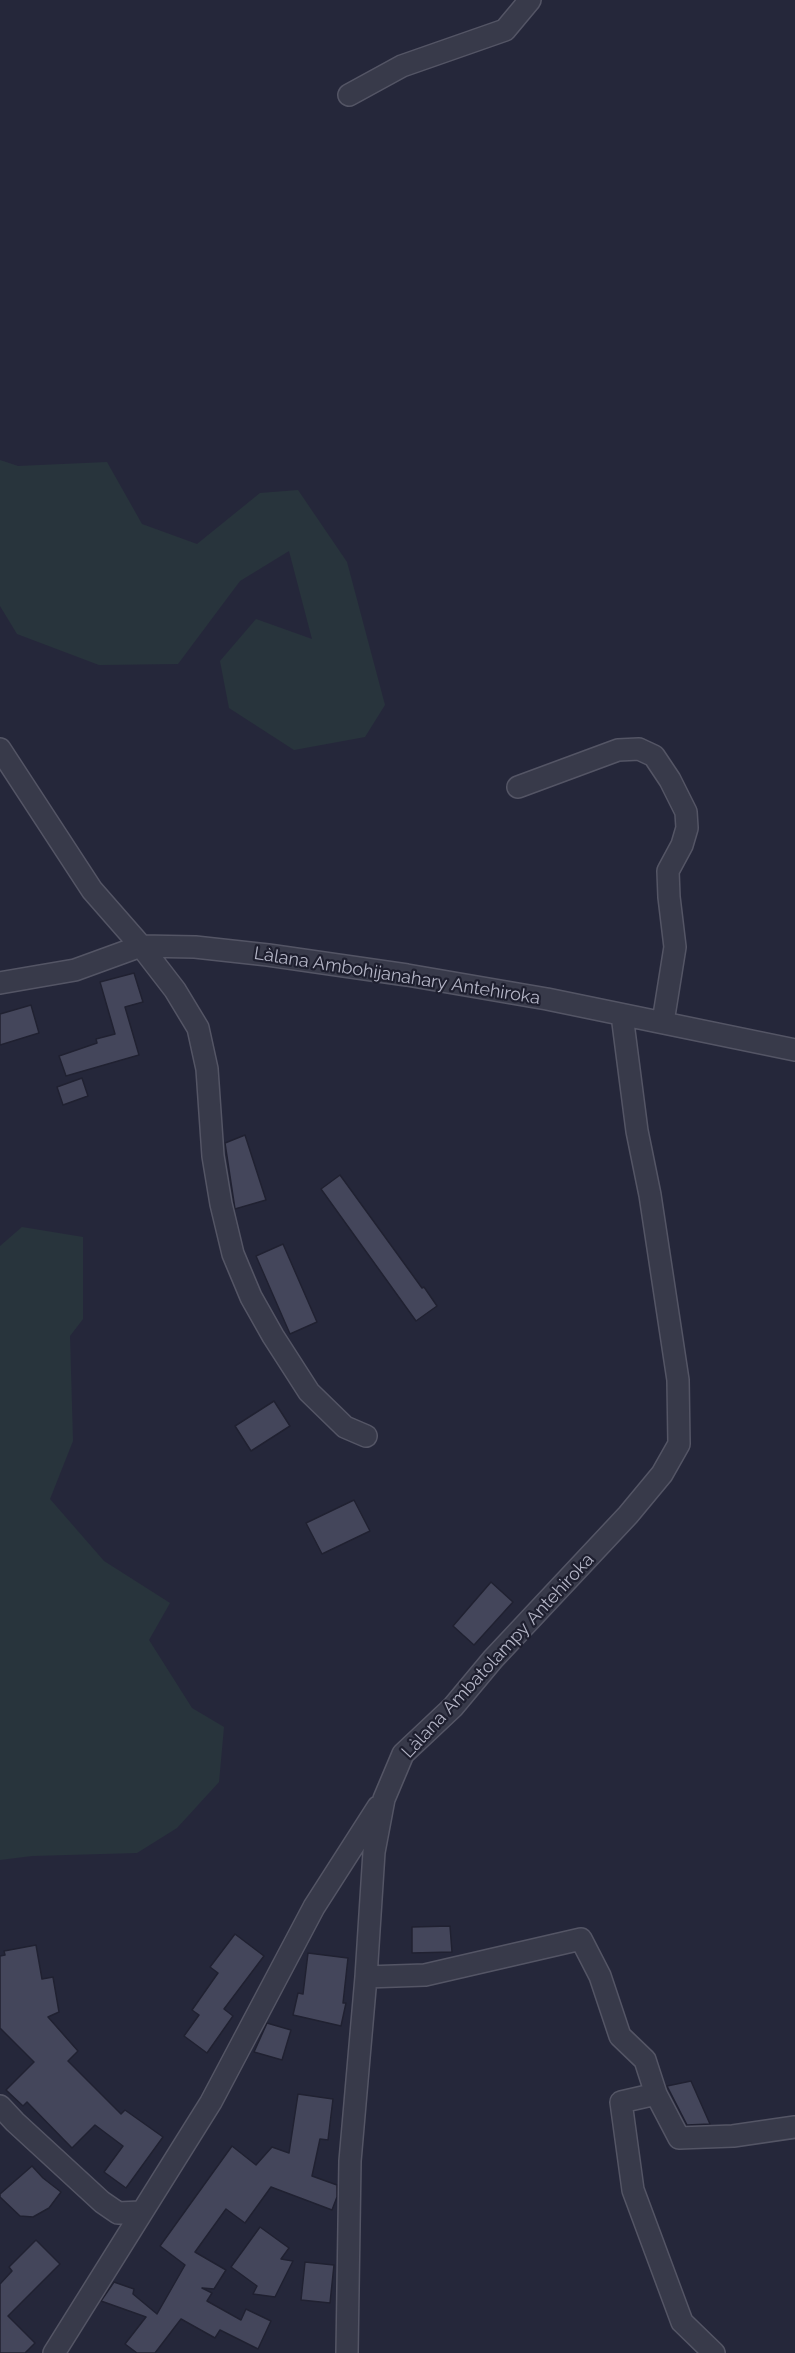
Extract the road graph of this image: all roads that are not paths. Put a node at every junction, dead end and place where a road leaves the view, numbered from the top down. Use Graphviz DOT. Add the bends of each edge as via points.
graph roads {
  1 [pos="530,0"];
  2 [pos="349,96"];
  3 [pos="0,749"];
  4 [pos="518,786"];
  5 [pos="141,946"];
  6 [pos="0,983"];
  7 [pos="622,1015"];
  8 [pos="663,1022"];
  9 [pos="795,1050"];
  10 [pos="366,1436"];
  11 [pos="384,1799"];
  12 [pos="366,1977"];
  13 [pos="656,2094"];
  14 [pos="0,2106"];
  15 [pos="795,2127"];
  16 [pos="141,2212"];
  17 [pos="54,2353"];
  18 [pos="347,2353"];
  19 [pos="714,2353"];
  1 -- 2 [label="street" via="505,30 402,66"];
  3 -- 5 [label="street" via="92,890"];
  4 -- 8 [label="street" via="618,750 639,749 654,756 670,780 686,812 687,828 668,871 675,947"];
  5 -- 6 [label="street, Làlana Ambohijanahary Antehiroka" via="75,970"];
  5 -- 7 [label="street, Làlana Ambohijanahary Antehiroka" via="268,955 407,975"];
  5 -- 10 [label="street" via="198,1028 207,1069 220,1204 233,1254 251,1297 309,1392 345,1427"];
  7 -- 8 [label="street, Làlana Ambohijanahary Antehiroka"];
  7 -- 11 [label="street, Làlana Ambatolampy Antehiroka" via="678,1380 679,1444 662,1474 628,1515 453,1707 403,1754"];
  8 -- 9 [label="street, Làlana Ambohijanahary Antehiroka"];
  11 -- 12 [label="street, Làlana Ambatolampy Antehiroka" via="374,1852"];
  11 -- 16 [label="street" via="314,1907 211,2102"];
  12 -- 13 [label="street" via="425,1975 581,1939 600,1976 620,2036 645,2060"];
  12 -- 18 [label="street, Làlana Ambatolampy Antehiroka" via="350,2161"];
  13 -- 15 [label="street" via="679,2138 733,2136"];
  13 -- 19 [label="street" via="621,2102 633,2190 682,2322"];
  14 -- 16 [label="street" via="102,2202 118,2213"];
  16 -- 17 [label="street"];
}
